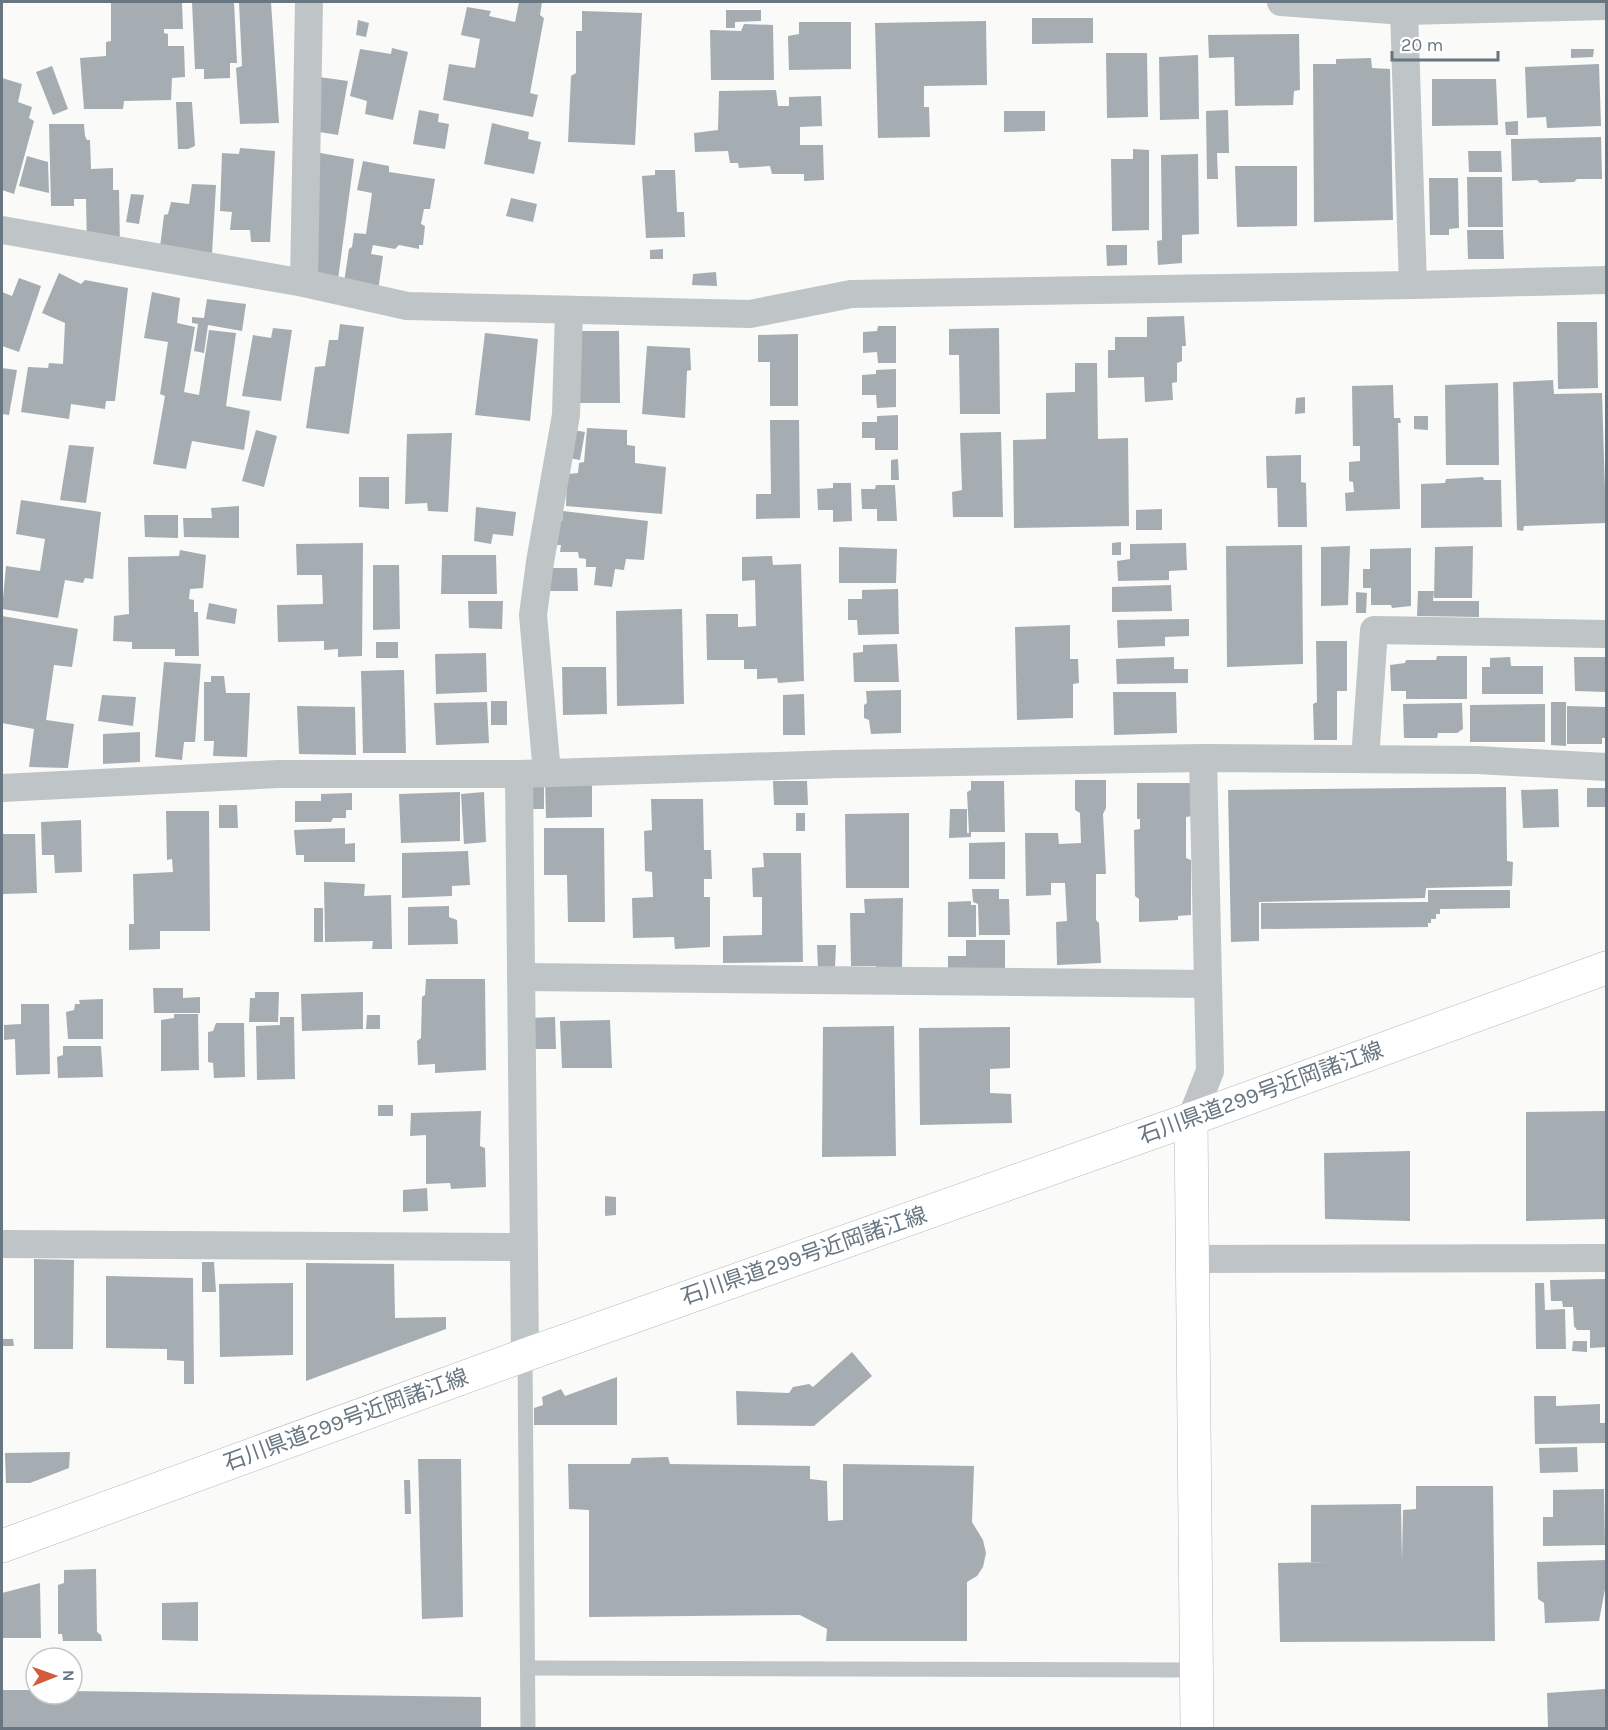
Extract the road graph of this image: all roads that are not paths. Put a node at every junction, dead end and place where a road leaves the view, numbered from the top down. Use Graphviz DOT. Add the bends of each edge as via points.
graph roads {
  1 [pos="309,2"];
  2 [pos="1281,2"];
  3 [pos="1606,6"];
  4 [pos="1404,11"];
  5 [pos="2,230"];
  6 [pos="1606,280"];
  7 [pos="304,283"];
  8 [pos="1413,285"];
  9 [pos="569,310"];
  10 [pos="1606,634"];
  11 [pos="1203,758"];
  12 [pos="1365,759"];
  13 [pos="1606,766"];
  14 [pos="547,772"];
  15 [pos="519,774"];
  16 [pos="2,788"];
  17 [pos="1606,968"];
  18 [pos="521,977"];
  19 [pos="1208,984"];
  20 [pos="1191,1119"];
  21 [pos="2,1244"];
  22 [pos="523,1247"];
  23 [pos="1606,1258"];
  24 [pos="1192,1259"];
  25 [pos="525,1355"];
  26 [pos="2,1546"];
  27 [pos="528,1668"];
  28 [pos="1197,1670"];
  29 [pos="528,1728"];
  30 [pos="1197,1728"];
  1 -- 7 [label="street"];
  2 -- 4 [label="street"];
  3 -- 4 [label="street"];
  4 -- 8 [label="street"];
  5 -- 7 [label="street"];
  6 -- 8 [label="street"];
  7 -- 9 [label="street" via="407,306"];
  8 -- 9 [label="street" via="851,294 750,314"];
  9 -- 14 [label="street" via="566,415 533,615"];
  10 -- 12 [label="street" via="1374,630"];
  11 -- 12 [label="street"];
  11 -- 14 [label="street"];
  11 -- 19 [label="street"];
  12 -- 13 [label="street"];
  14 -- 15 [label="street"];
  15 -- 16 [label="street" via="278,774"];
  15 -- 18 [label="street"];
  17 -- 20 [label="main road, 石川県道299号近岡諸江線"];
  18 -- 19 [label="street"];
  18 -- 22 [label="street"];
  19 -- 20 [label="street" via="1210,1071"];
  20 -- 24 [label="main road"];
  20 -- 25 [label="main road, 石川県道299号近岡諸江線"];
  21 -- 22 [label="street"];
  22 -- 25 [label="street"];
  23 -- 24 [label="street"];
  24 -- 28 [label="main road"];
  25 -- 26 [label="main road, 石川県道299号近岡諸江線"];
  25 -- 27 [label="lane"];
  27 -- 28 [label="lane"];
  27 -- 29 [label="lane"];
  28 -- 30 [label="main road"];
}
